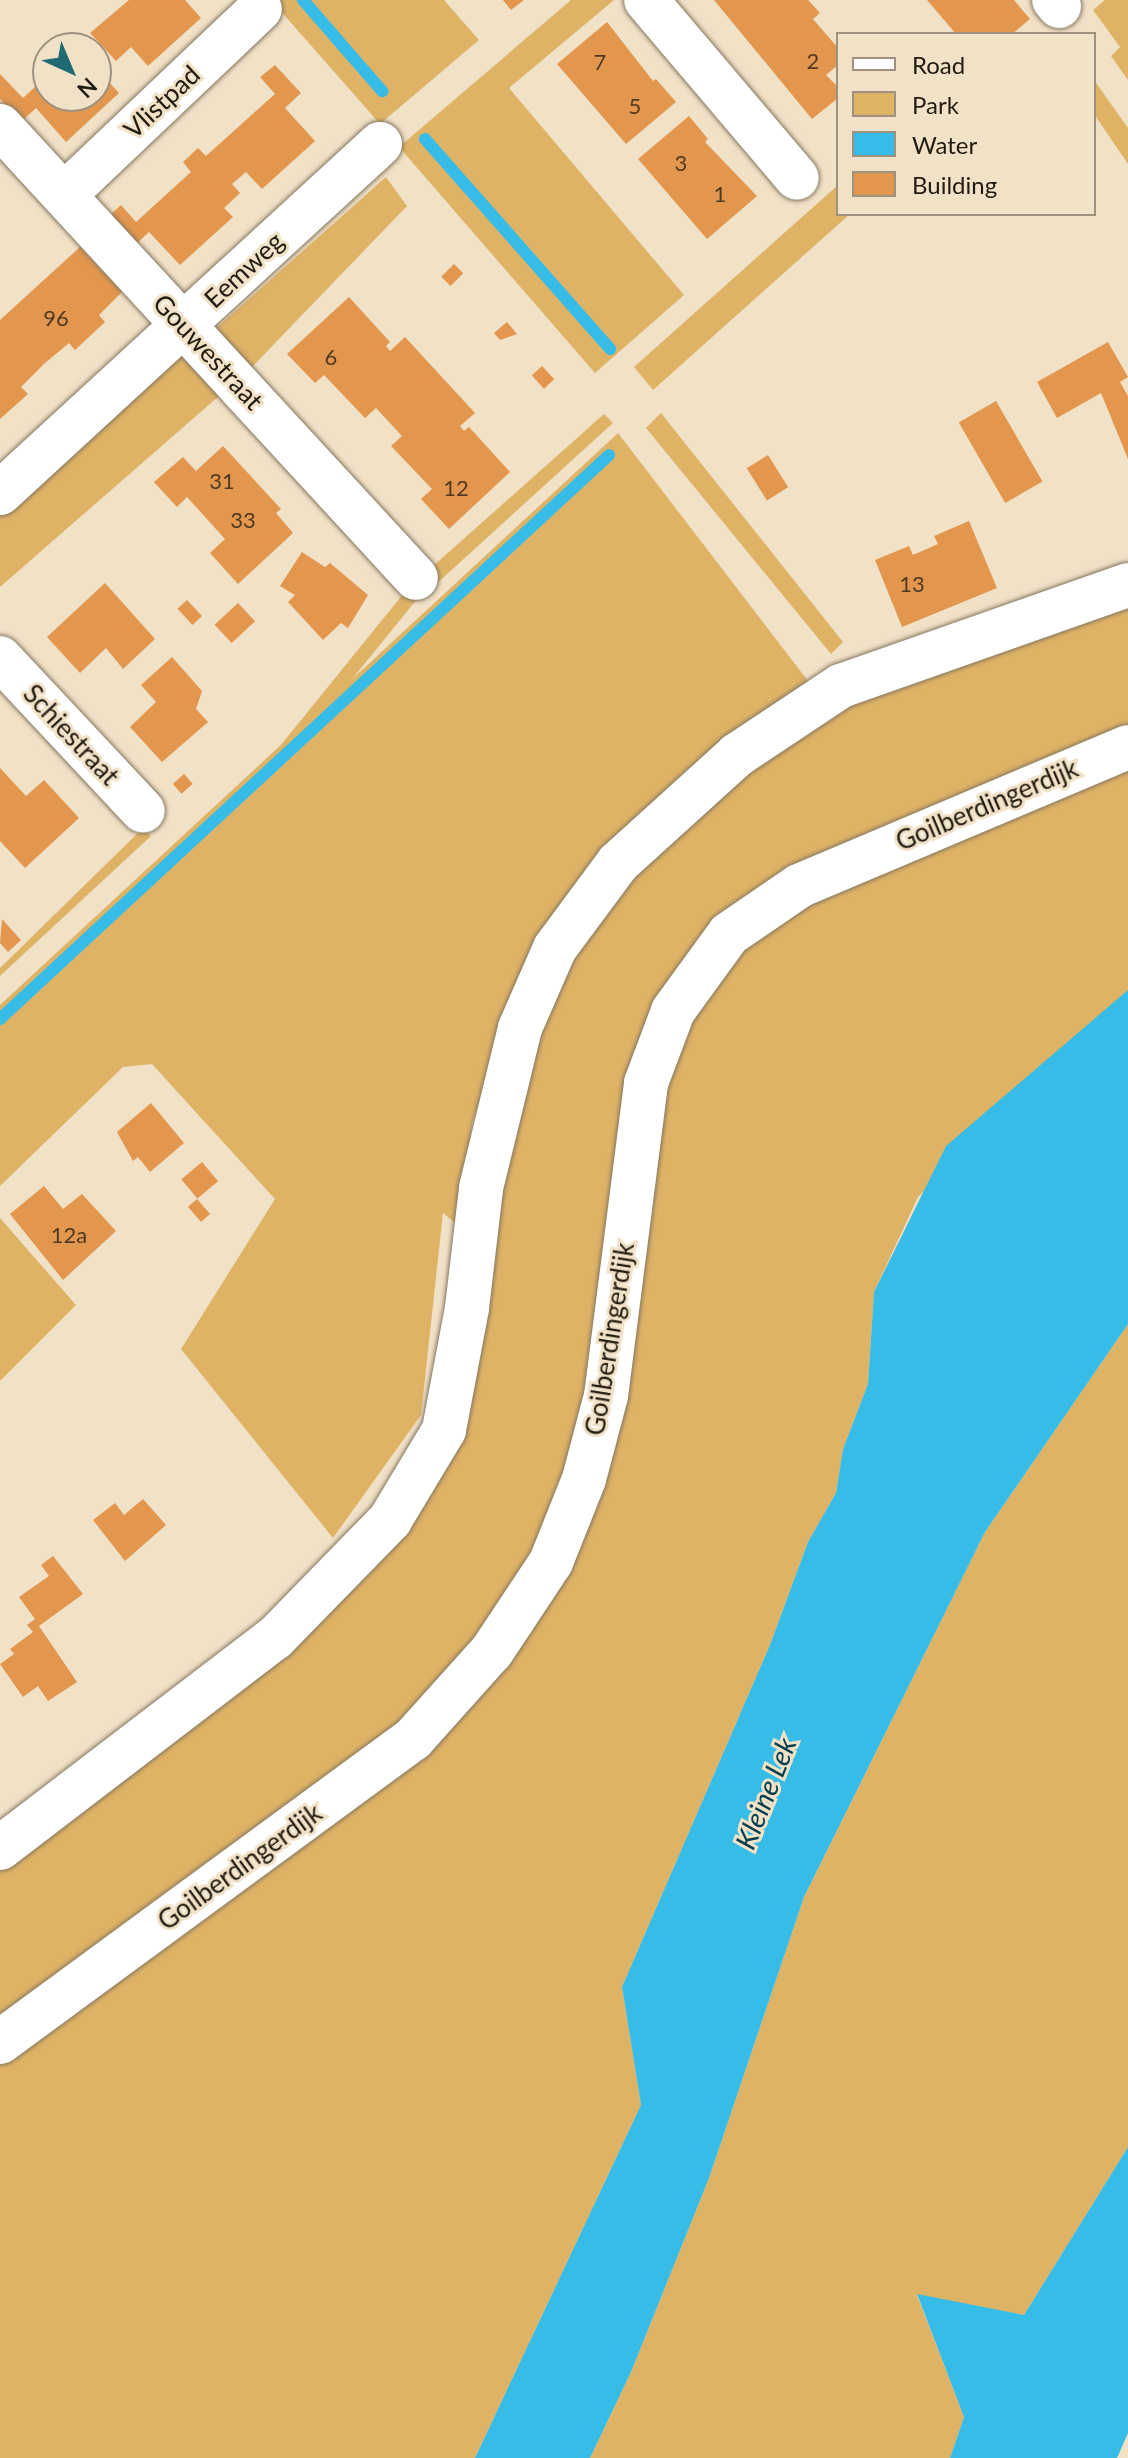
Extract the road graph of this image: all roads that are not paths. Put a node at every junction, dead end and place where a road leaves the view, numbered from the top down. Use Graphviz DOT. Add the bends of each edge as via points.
graph roads {
  1 [pos="646,0"];
  2 [pos="260,9"];
  3 [pos="0,126"];
  4 [pos="380,144"];
  5 [pos="797,178"];
  6 [pos="64,195"];
  7 [pos="184,325"];
  8 [pos="0,493"];
  9 [pos="416,578"];
  10 [pos="1128,585"];
  11 [pos="0,658"];
  12 [pos="1128,747"];
  13 [pos="143,811"];
  14 [pos="0,1848"];
  15 [pos="0,2042"];
  1 -- 5 [label="street"];
  2 -- 6 [label="street, Vlistpad"];
  3 -- 6 [label="street, Gouwestraat"];
  4 -- 7 [label="street, Eemweg"];
  6 -- 7 [label="street, Gouwestraat"];
  7 -- 8 [label="street, Eemweg"];
  7 -- 9 [label="street, Gouwestraat"];
  10 -- 14 [label="street" via="841,686 737,755 618,863 555,948 520,1028 481,1188 467,1308 444,1430 390,1520 275,1638"];
  11 -- 13 [label="street, Schiestraat"];
  12 -- 15 [label="street, Goilberdingerdijk" via="799,886 729,934 673,1011 646,1083 606,1396 584,1479 551,1562 492,1651 413,1739"];
}
